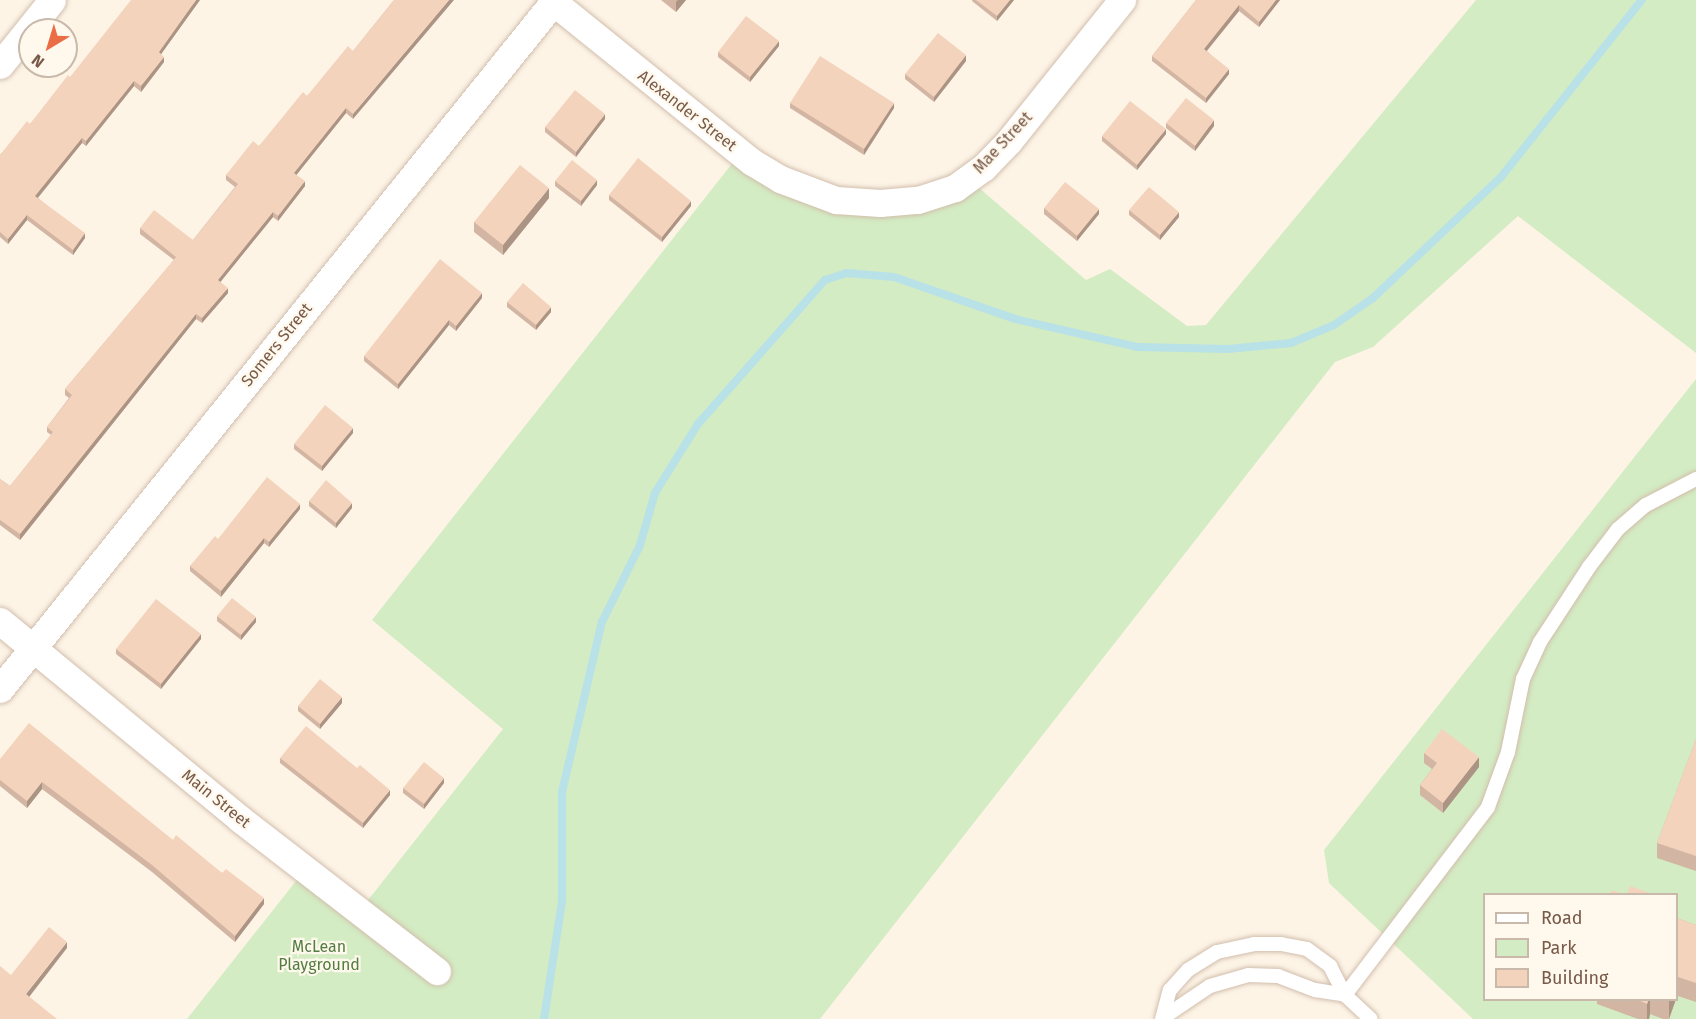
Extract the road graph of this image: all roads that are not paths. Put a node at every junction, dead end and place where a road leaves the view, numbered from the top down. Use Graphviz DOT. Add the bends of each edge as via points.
graph roads {
  1 [pos="52,0"];
  2 [pos="1122,0"];
  3 [pos="553,1"];
  4 [pos="0,65"];
  5 [pos="836,200"];
  6 [pos="1696,479"];
  7 [pos="0,621"];
  8 [pos="33,648"];
  9 [pos="0,689"];
  10 [pos="437,971"];
  11 [pos="1345,995"];
  12 [pos="1163,1018"];
  13 [pos="1371,1019"];
  1 -- 4 [label="street"];
  2 -- 5 [label="street, Mae Street" via="1009,141 983,168 955,188 918,200"];
  3 -- 5 [label="street, Alexander Street" via="752,162 780,179"];
  3 -- 8 [label="street, Somers Street"];
  6 -- 11 [label="lane" via="1646,505 1618,529 1589,567 1540,642 1523,679 1508,752 1488,807"];
  7 -- 8 [label="street, Main Street"];
  8 -- 9 [label="street, Somers Street"];
  8 -- 10 [label="street, Main Street" via="240,819"];
  11 -- 12 [label="lane" via="1315,990 1278,976 1248,975 1210,986"];
  11 -- 12 [label="lane" via="1330,966 1307,949 1254,944 1217,952 1188,970 1170,990"];
  11 -- 13 [label="lane"];
}
